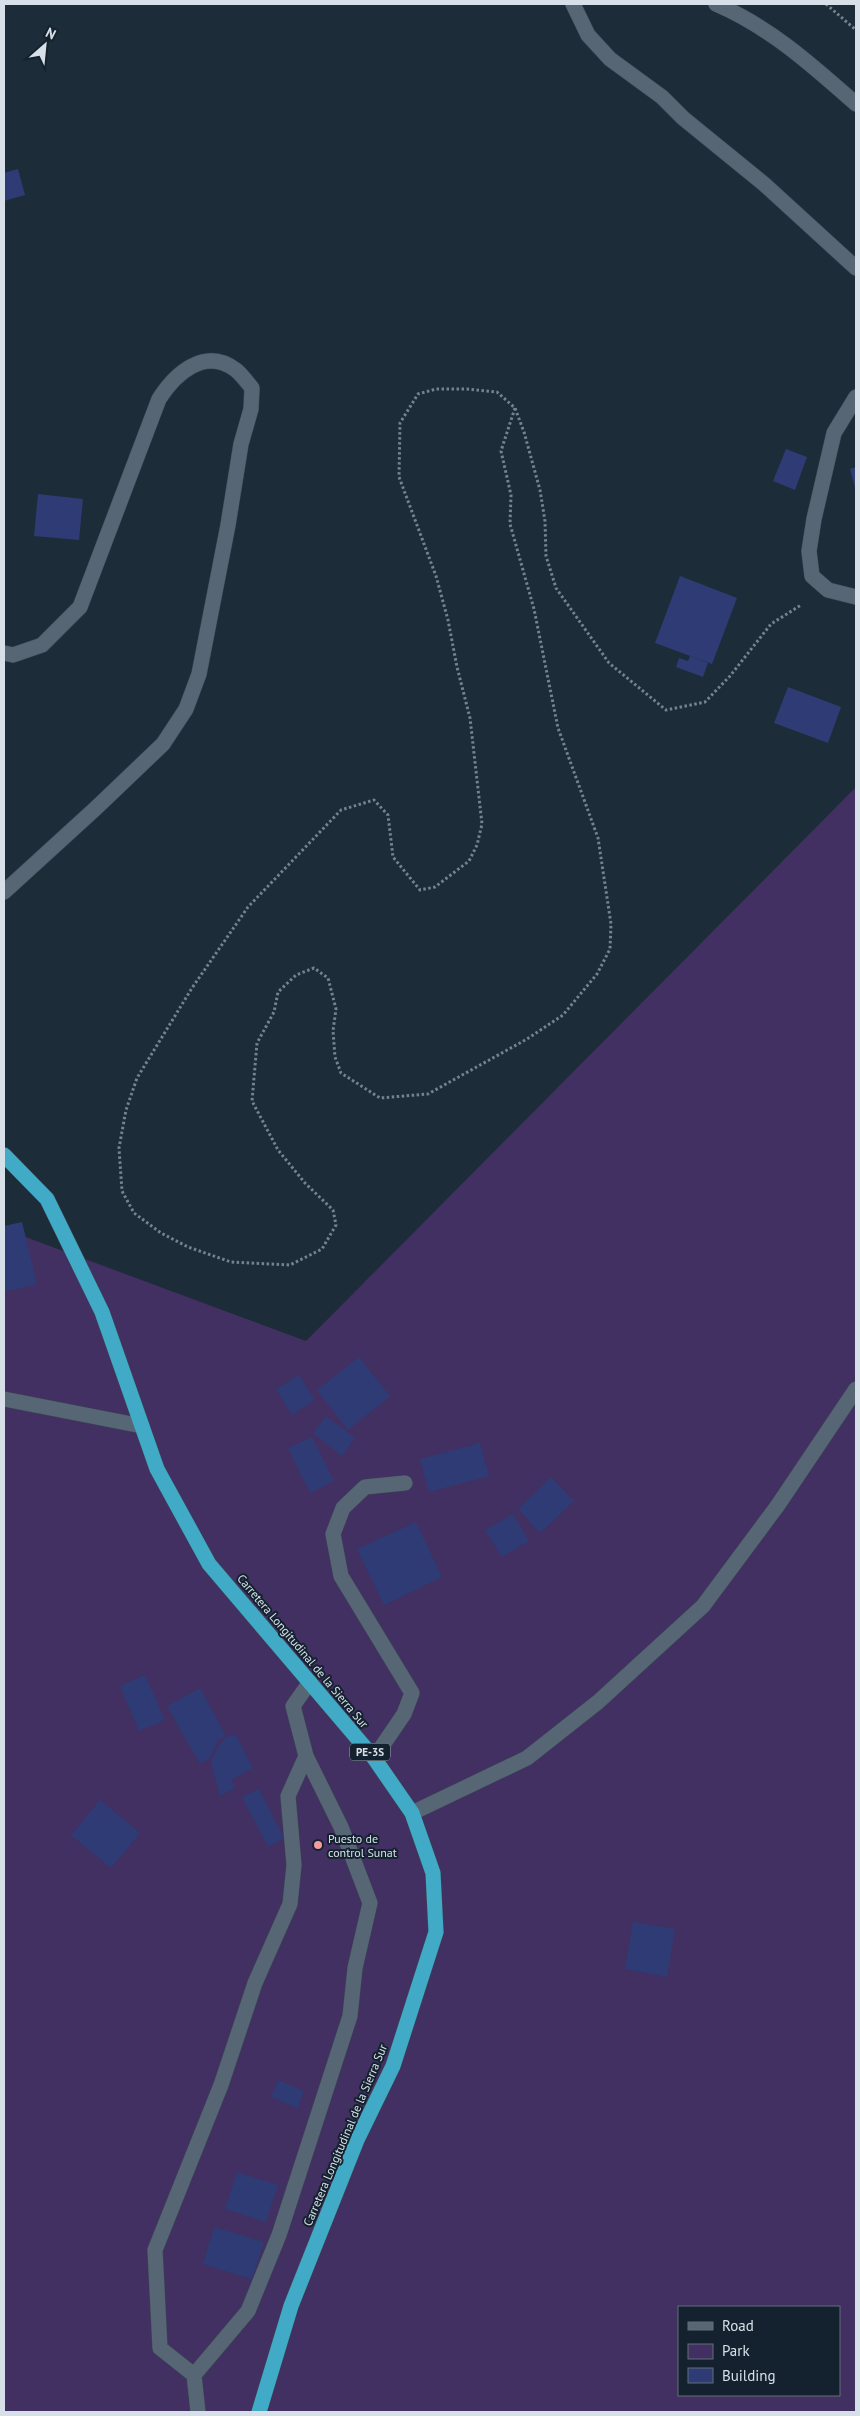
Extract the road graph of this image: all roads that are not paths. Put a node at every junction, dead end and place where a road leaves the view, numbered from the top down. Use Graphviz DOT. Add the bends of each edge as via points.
graph roads {
  1 [pos="573,4"];
  2 [pos="716,4"];
  3 [pos="856,104"];
  4 [pos="856,268"];
  5 [pos="856,397"];
  6 [pos="856,597"];
  7 [pos="4,653"];
  8 [pos="4,892"];
  9 [pos="4,1155"];
  10 [pos="856,1389"];
  11 [pos="4,1399"];
  12 [pos="142,1426"];
  13 [pos="405,1484"];
  14 [pos="310,1682"];
  15 [pos="306,1756"];
  16 [pos="374,1758"];
  17 [pos="412,1813"];
  18 [pos="194,2375"];
  19 [pos="198,2412"];
  20 [pos="258,2412"];
  1 -- 4 [label="street" via="588,35 610,59 764,184"];
  2 -- 3 [label="street" via="739,14 789,47"];
  5 -- 6 [label="street" via="834,433 810,543 812,576 828,590"];
  7 -- 8 [label="street" via="13,655 42,645 80,607 159,399 169,383 192,365 212,361 235,370 252,388 251,409 241,444 199,674 186,709 163,744"];
  9 -- 12 [label="highway, Carretera Longitudinal de la Sierra Sur / PE-3S" via="47,1198 102,1312"];
  10 -- 17 [label="street" via="778,1506 703,1606 598,1702 527,1758"];
  11 -- 12 [label="street"];
  12 -- 14 [label="highway, Carretera Longitudinal de la Sierra Sur / PE-3S" via="157,1469 209,1564"];
  13 -- 16 [label="street" via="365,1487 343,1508 332,1534 341,1576 412,1693 404,1714"];
  14 -- 15 [label="street" via="293,1706"];
  14 -- 16 [label="highway, Carretera Longitudinal de la Sierra Sur / PE-3S"];
  15 -- 18 [label="street" via="288,1796 294,1866 290,1904 255,1983 221,2086 155,2250 160,2348"];
  15 -- 18 [label="street" via="340,1827 370,1903 355,1968 350,2016 279,2235 248,2311"];
  16 -- 17 [label="highway, Carretera Longitudinal de la Sierra Sur / PE-3S"];
  17 -- 20 [label="highway, Carretera Longitudinal de la Sierra Sur / PE-3S" via="433,1873 436,1932 393,2066 357,2140 291,2306"];
  18 -- 19 [label="street"];
}
